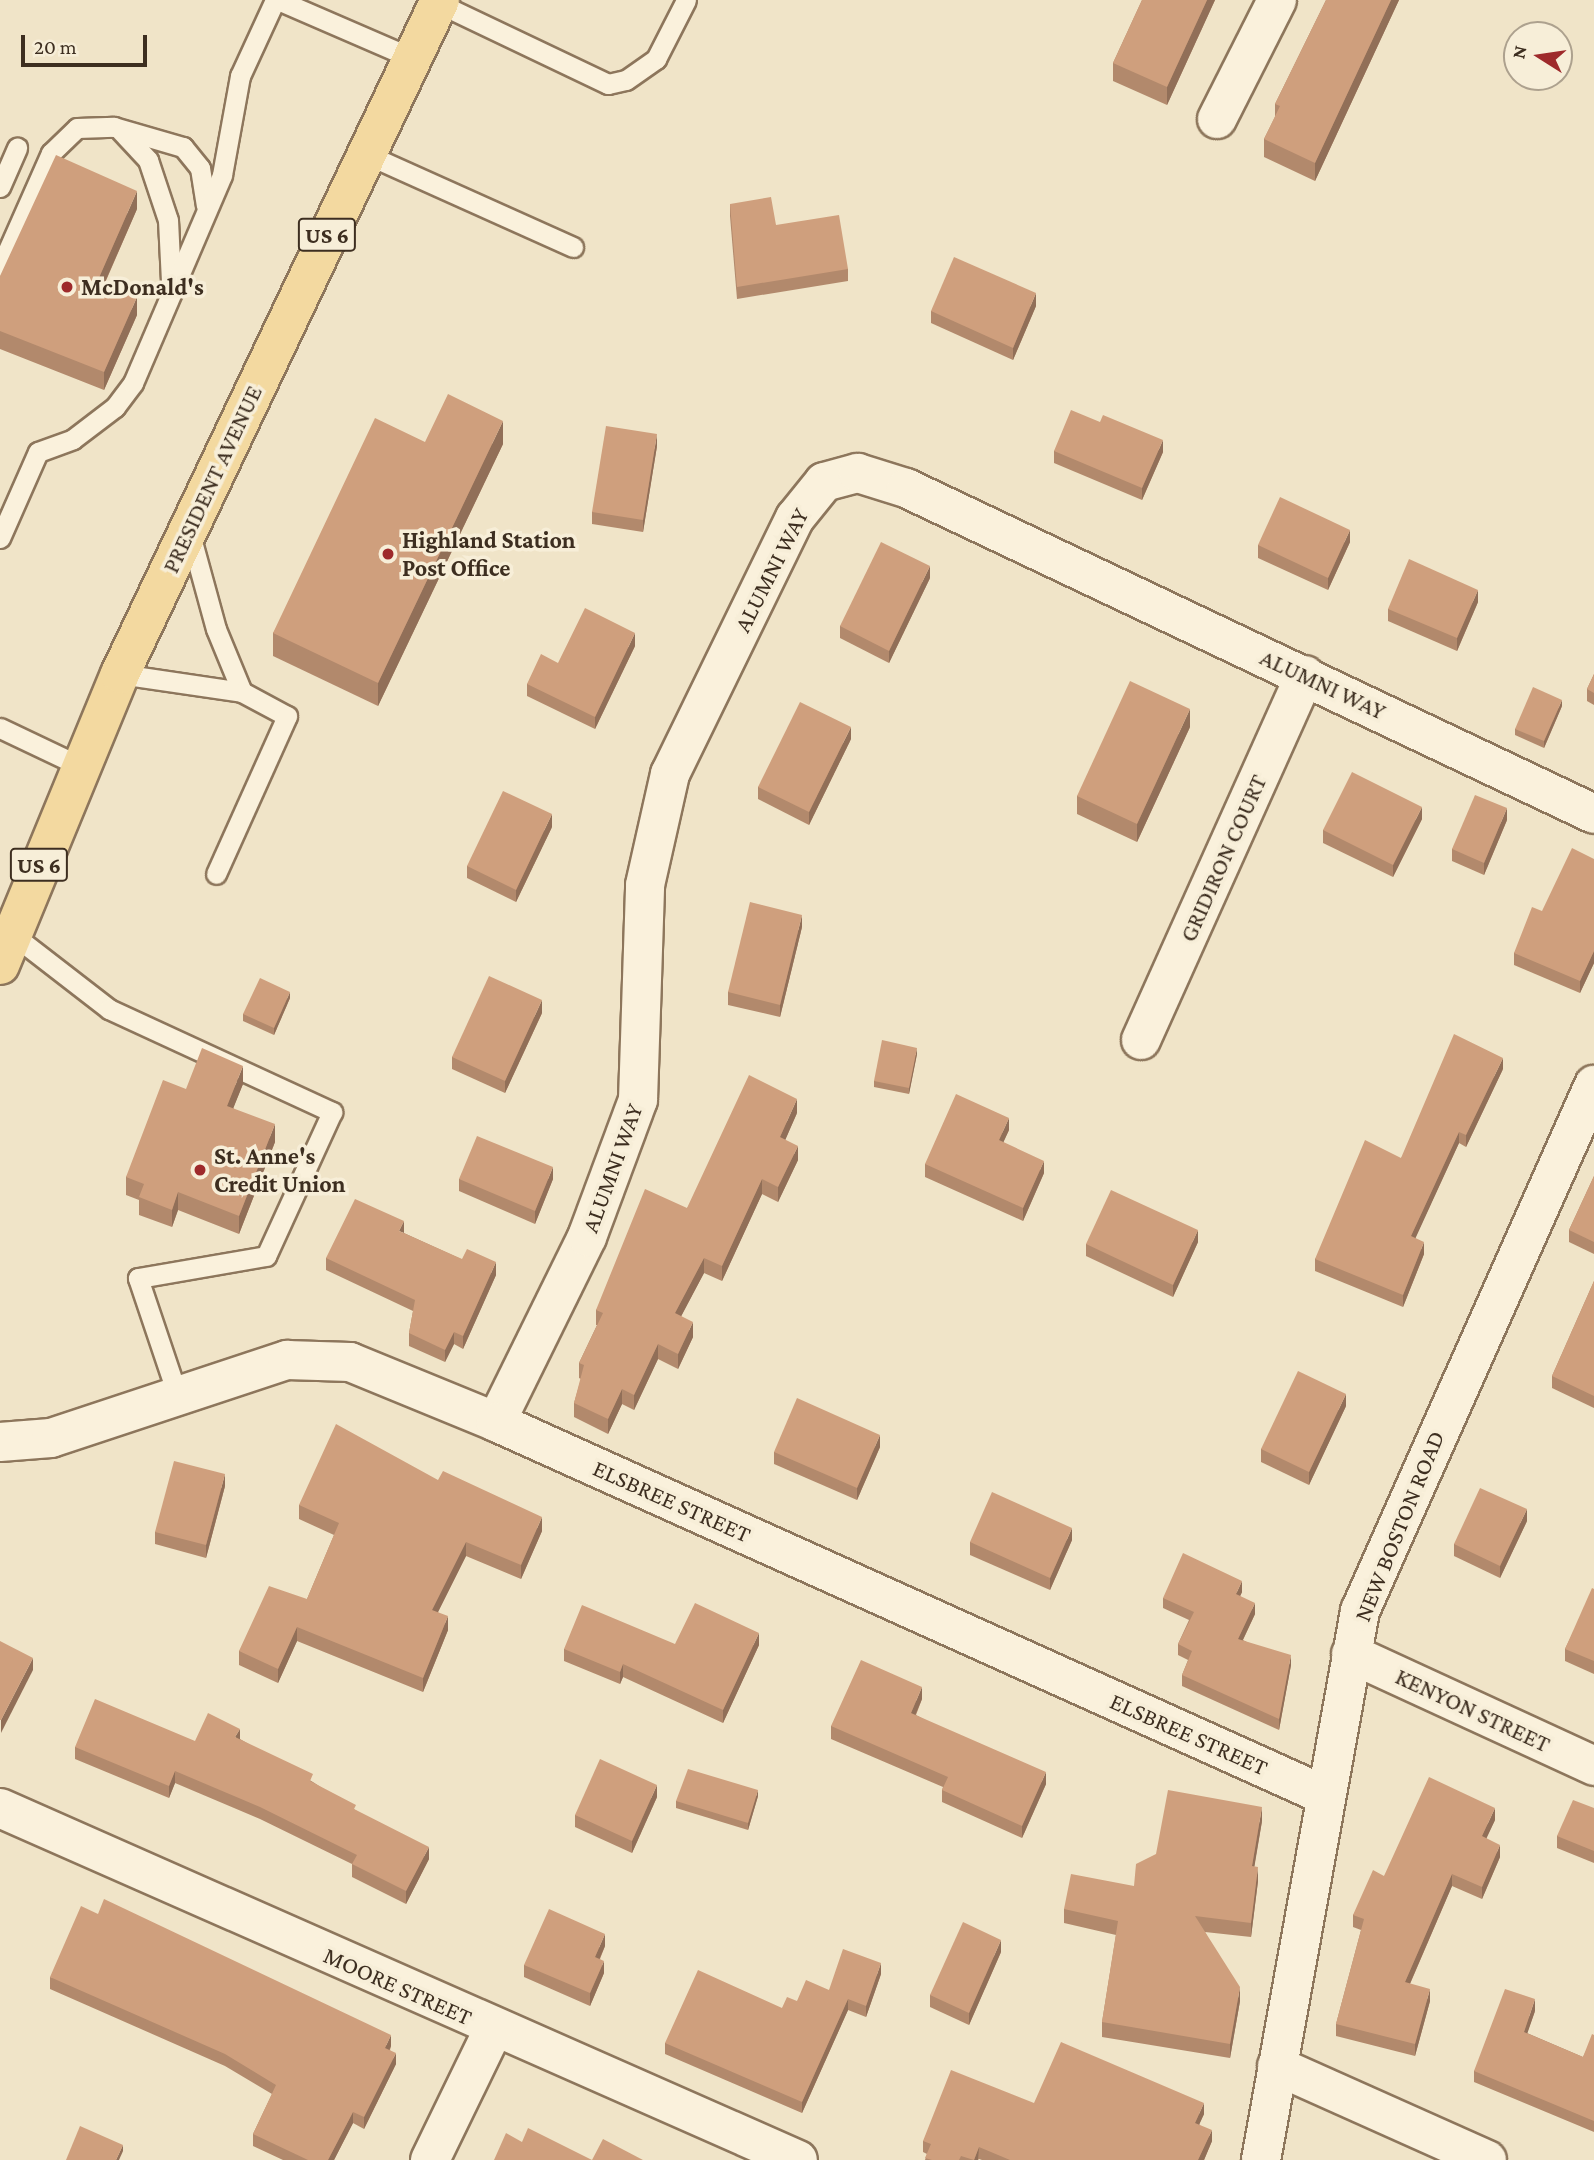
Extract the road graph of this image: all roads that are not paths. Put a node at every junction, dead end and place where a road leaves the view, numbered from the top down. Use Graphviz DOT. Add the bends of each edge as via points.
graph roads {
  1 [pos="277,0"];
  2 [pos="686,0"];
  3 [pos="1277,0"];
  4 [pos="439,1"];
  5 [pos="412,58"];
  6 [pos="1217,119"];
  7 [pos="114,127"];
  8 [pos="18,148"];
  9 [pos="366,154"];
  10 [pos="0,187"];
  11 [pos="203,222"];
  12 [pos="573,247"];
  13 [pos="0,268"];
  14 [pos="165,309"];
  15 [pos="188,527"];
  16 [pos="0,538"];
  17 [pos="120,674"];
  18 [pos="1305,675"];
  19 [pos="242,692"];
  20 [pos="0,728"];
  21 [pos="80,766"];
  22 [pos="1594,814"];
  23 [pos="216,874"];
  24 [pos="6,949"];
  25 [pos="1141,1040"];
  26 [pos="1594,1085"];
  27 [pos="178,1397"];
  28 [pos="496,1422"];
  29 [pos="0,1442"];
  30 [pos="1352,1654"];
  31 [pos="1594,1766"];
  32 [pos="1324,1795"];
  33 [pos="0,1808"];
  34 [pos="494,2028"];
  35 [pos="1277,2066"];
  36 [pos="430,2160"];
  37 [pos="797,2160"];
  38 [pos="1261,2160"];
  39 [pos="1487,2160"];
  1 -- 5 [label="lane"];
  1 -- 11 [label="lane" via="240,76 227,160"];
  2 -- 4 [label="lane" via="656,59 626,80 608,84"];
  3 -- 6 [label="street"];
  4 -- 5 [label="main road, PRESIDENT AVENUE / US 6"];
  5 -- 9 [label="main road, PRESIDENT AVENUE / US 6"];
  7 -- 11 [label="lane" via="167,139 192,156 205,181"];
  7 -- 13 [label="lane" via="77,128 57,143"];
  7 -- 14 [label="lane" via="142,149 168,220 173,257"];
  8 -- 10 [label="lane"];
  9 -- 12 [label="lane"];
  9 -- 15 [label="main road, PRESIDENT AVENUE / US 6"];
  11 -- 14 [label="lane"];
  14 -- 16 [label="lane" via="115,407 73,439 38,452"];
  15 -- 17 [label="main road, PRESIDENT AVENUE / US 6"];
  15 -- 19 [label="lane" via="216,629"];
  17 -- 19 [label="lane"];
  17 -- 21 [label="main road, PRESIDENT AVENUE / US 6"];
  18 -- 22 [label="street, ALUMNI WAY"];
  18 -- 25 [label="street, GRIDIRON COURT"];
  18 -- 28 [label="street, ALUMNI WAY" via="887,480 840,474 811,493 670,774 645,885 638,1100 587,1237"];
  19 -- 23 [label="lane" via="287,716"];
  20 -- 21 [label="lane"];
  21 -- 24 [label="main road, PRESIDENT AVENUE / US 6"];
  24 -- 27 [label="lane" via="109,1009 332,1112 266,1255 138,1278"];
  26 -- 30 [label="street, NEW BOSTON ROAD" via="1401,1510 1360,1611"];
  27 -- 28 [label="street, ELSBREE STREET" via="287,1360 330,1359 376,1371"];
  27 -- 29 [label="street, ELSBREE STREET" via="51,1438"];
  28 -- 32 [label="street, ELSBREE STREET"];
  30 -- 31 [label="street, KENYON STREET"];
  30 -- 32 [label="street, NEW BOSTON ROAD"];
  32 -- 35 [label="street, NEW BOSTON ROAD"];
  33 -- 34 [label="street, MOORE STREET"];
  34 -- 36 [label="street"];
  34 -- 37 [label="street, MOORE STREET"];
  35 -- 38 [label="street, NEW BOSTON ROAD"];
  35 -- 39 [label="street"];
}
